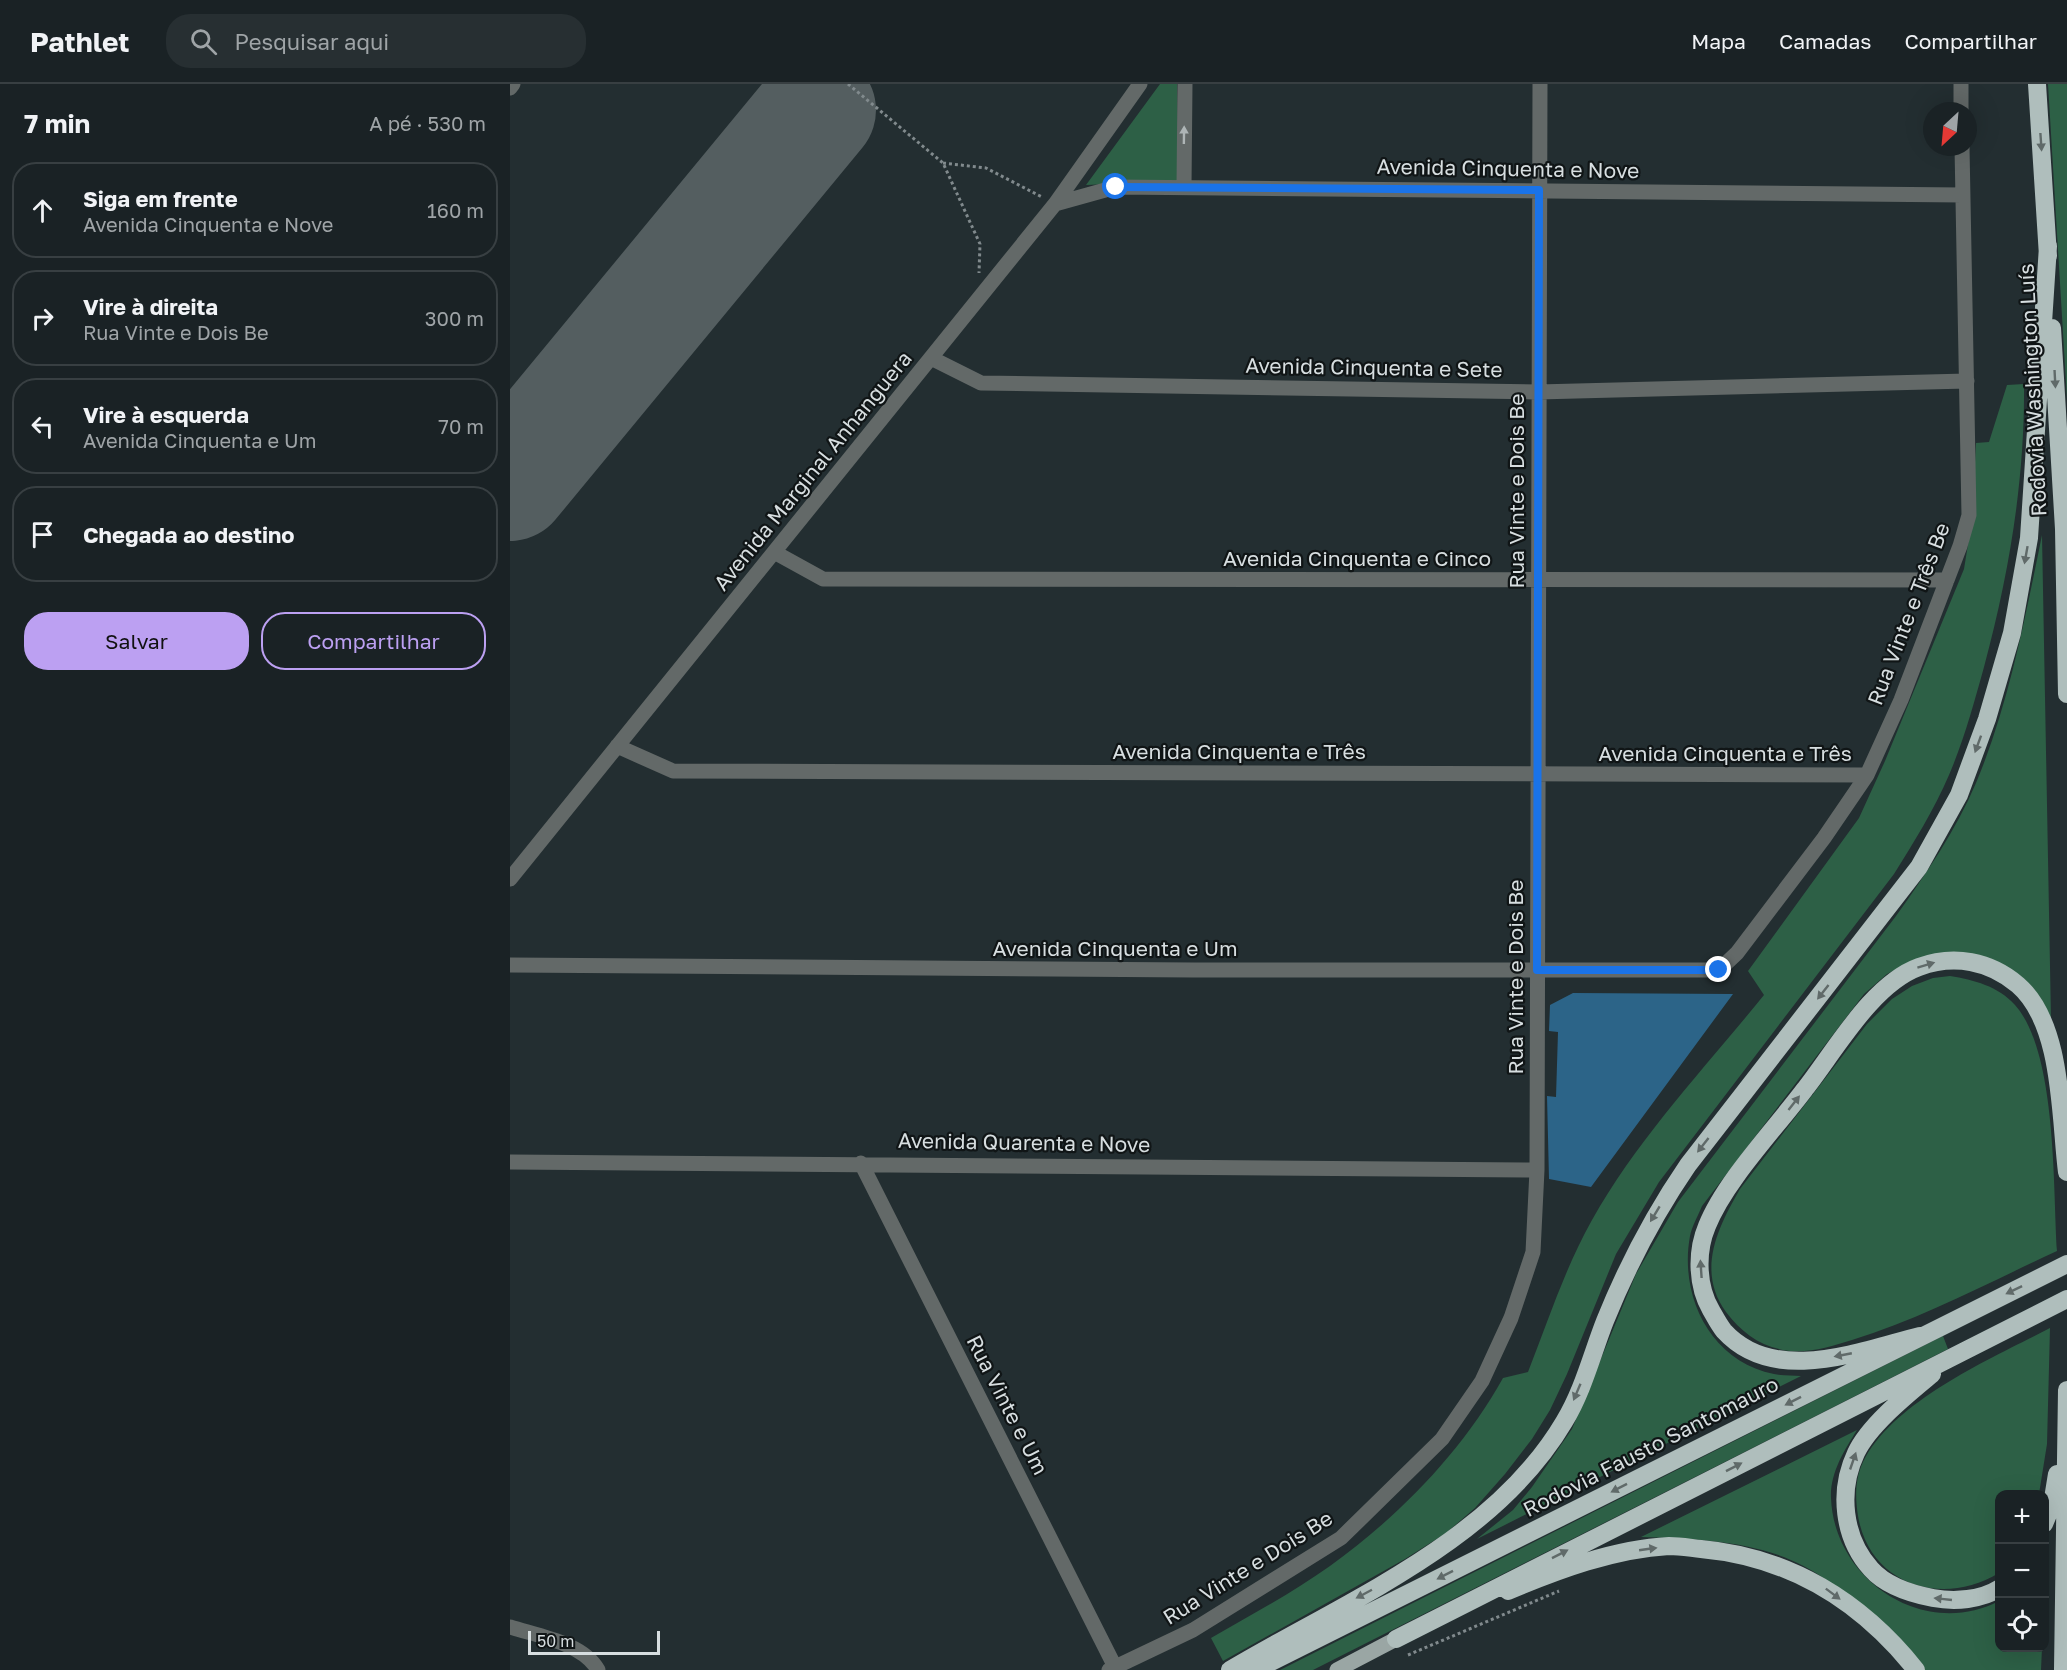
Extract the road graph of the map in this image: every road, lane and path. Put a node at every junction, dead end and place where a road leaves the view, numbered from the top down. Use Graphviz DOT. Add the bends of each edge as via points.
graph roads {
  1 [pos="513,84"];
  2 [pos="848,84"];
  3 [pos="1140,84"];
  4 [pos="1185,84"];
  5 [pos="1540,84"];
  6 [pos="1961,84"];
  7 [pos="2037,84"];
  8 [pos="510,88"];
  9 [pos="1961,102"];
  10 [pos="1962,156"];
  11 [pos="943,163"];
  12 [pos="1184,186"];
  13 [pos="1539,190"];
  14 [pos="1963,195"];
  15 [pos="1055,204"];
  16 [pos="2048,246"];
  17 [pos="979,298"];
  18 [pos="931,358"];
  19 [pos="1967,381"];
  20 [pos="1538,392"];
  21 [pos="774,552"];
  22 [pos="1947,579"];
  23 [pos="1538,581"];
  24 [pos="2067,694"];
  25 [pos="617,746"];
  26 [pos="1538,774"];
  27 [pos="1867,775"];
  28 [pos="510,879"];
  29 [pos="510,965"];
  30 [pos="1537,970"];
  31 [pos="1719,970"];
  32 [pos="510,1162"];
  33 [pos="861,1163"];
  34 [pos="1537,1170"];
  35 [pos="2067,1172"];
  36 [pos="2067,1264"];
  37 [pos="2067,1299"];
  38 [pos="1920,1336"];
  39 [pos="1953,1355"];
  40 [pos="2067,1390"];
  41 [pos="2067,1422"];
  42 [pos="2049,1512"];
  43 [pos="1995,1590"];
  44 [pos="510,1627"];
  45 [pos="1396,1639"];
  46 [pos="1112,1669"];
  47 [pos="598,1670"];
  48 [pos="1230,1670"];
  49 [pos="1255,1670"];
  50 [pos="1337,1670"];
  51 [pos="1916,1670"];
  52 [pos="2063,1670"];
  1 -- 8 [label="street"];
  2 -- 11 [label="path"];
  3 -- 15 [label="street, Avenida Marginal Anhanguera"];
  12 -- 4 [label="street, one-way"];
  5 -- 13 [label="street, Rua Vinte e Dois Be"];
  6 -- 9 [label="street"];
  7 -- 16 [label="highway, Rodovia Washington Luís, one-way"];
  10 -- 14 [label="street, Rua Vinte e Três Be"];
  11 -- 15 [label="path" via="986,168"];
  11 -- 17 [label="path" via="980,244"];
  12 -- 13 [label="street, Avenida Cinquenta e Nove"];
  12 -- 15 [label="street, Avenida Cinquenta e Nove" via="1116,187"];
  13 -- 14 [label="street, Avenida Cinquenta e Nove"];
  13 -- 20 [label="street, Rua Vinte e Dois Be"];
  14 -- 19 [label="street, Rua Vinte e Três Be"];
  15 -- 17 [label="street, Avenida Marginal Anhanguera"];
  16 -- 24 [label="highway, Rodovia Washington Luís, one-way" via="2064,529"];
  16 -- 48 [label="highway, one-way" via="2029,538 2012,633 1959,795 1919,867 1655,1213 1630,1260 1565,1421 1512,1490 1473,1524 1383,1584"];
  17 -- 18 [label="street, Avenida Marginal Anhanguera"];
  18 -- 20 [label="street, Avenida Cinquenta e Sete" via="981,383"];
  18 -- 21 [label="street, Avenida Marginal Anhanguera"];
  19 -- 20 [label="street, Avenida Cinquenta e Sete"];
  19 -- 22 [label="street, Rua Vinte e Três Be" via="1969,515"];
  20 -- 23 [label="street, Rua Vinte e Dois Be"];
  21 -- 23 [label="street, Avenida Cinquenta e Cinco" via="823,579"];
  21 -- 25 [label="street, Avenida Marginal Anhanguera"];
  22 -- 23 [label="street, Avenida Cinquenta e Cinco"];
  22 -- 27 [label="street, Rua Vinte e Três Be" via="1901,700"];
  23 -- 26 [label="street, Rua Vinte e Dois Be"];
  25 -- 26 [label="street, Avenida Cinquenta e Três" via="674,771"];
  25 -- 28 [label="street, Avenida Marginal Anhanguera"];
  26 -- 27 [label="street, Avenida Cinquenta e Três"];
  26 -- 30 [label="street, Rua Vinte e Dois Be"];
  27 -- 31 [label="street, Rua Vinte e Três Be" via="1818,847"];
  29 -- 30 [label="street, Avenida Cinquenta e Um"];
  30 -- 31 [label="street, Avenida Cinquenta e Um"];
  30 -- 34 [label="street, Rua Vinte e Dois Be"];
  32 -- 33 [label="street, Avenida Quarenta e Nove"];
  33 -- 34 [label="street, Avenida Quarenta e Nove"];
  33 -- 46 [label="street, Rua Vinte e Um"];
  34 -- 46 [label="street, Rua Vinte e Dois Be" via="1533,1251 1511,1318 1482,1381 1442,1439 1341,1538 1193,1630"];
  38 -- 35 [label="highway, one-way" via="1804,1362 1771,1359 1724,1331 1706,1302 1699,1271 1707,1225 1733,1183 1880,992 1916,968 1944,959 1971,961 1997,970 2019,986 2038,1010 2057,1068"];
  36 -- 38 [label="highway, Rodovia Fausto Santomauro, one-way"];
  37 -- 39 [label="highway"];
  38 -- 49 [label="highway, Rodovia Fausto Santomauro, one-way"];
  43 -- 39 [label="highway, one-way" via="1974,1598 1947,1600 1893,1585 1872,1571 1849,1530 1844,1500 1856,1451 1888,1412"];
  45 -- 39 [label="highway, one-way"];
  40 -- 41 [label="highway"];
  41 -- 42 [label="highway"];
  41 -- 52 [label="highway"];
  44 -- 47 [label="street" via="567,1646 584,1655"];
  45 -- 50 [label="main road"];
  45 -- 51 [label="highway, one-way" via="1584,1563 1671,1546 1749,1556 1786,1568 1825,1588 1872,1623"];
}
